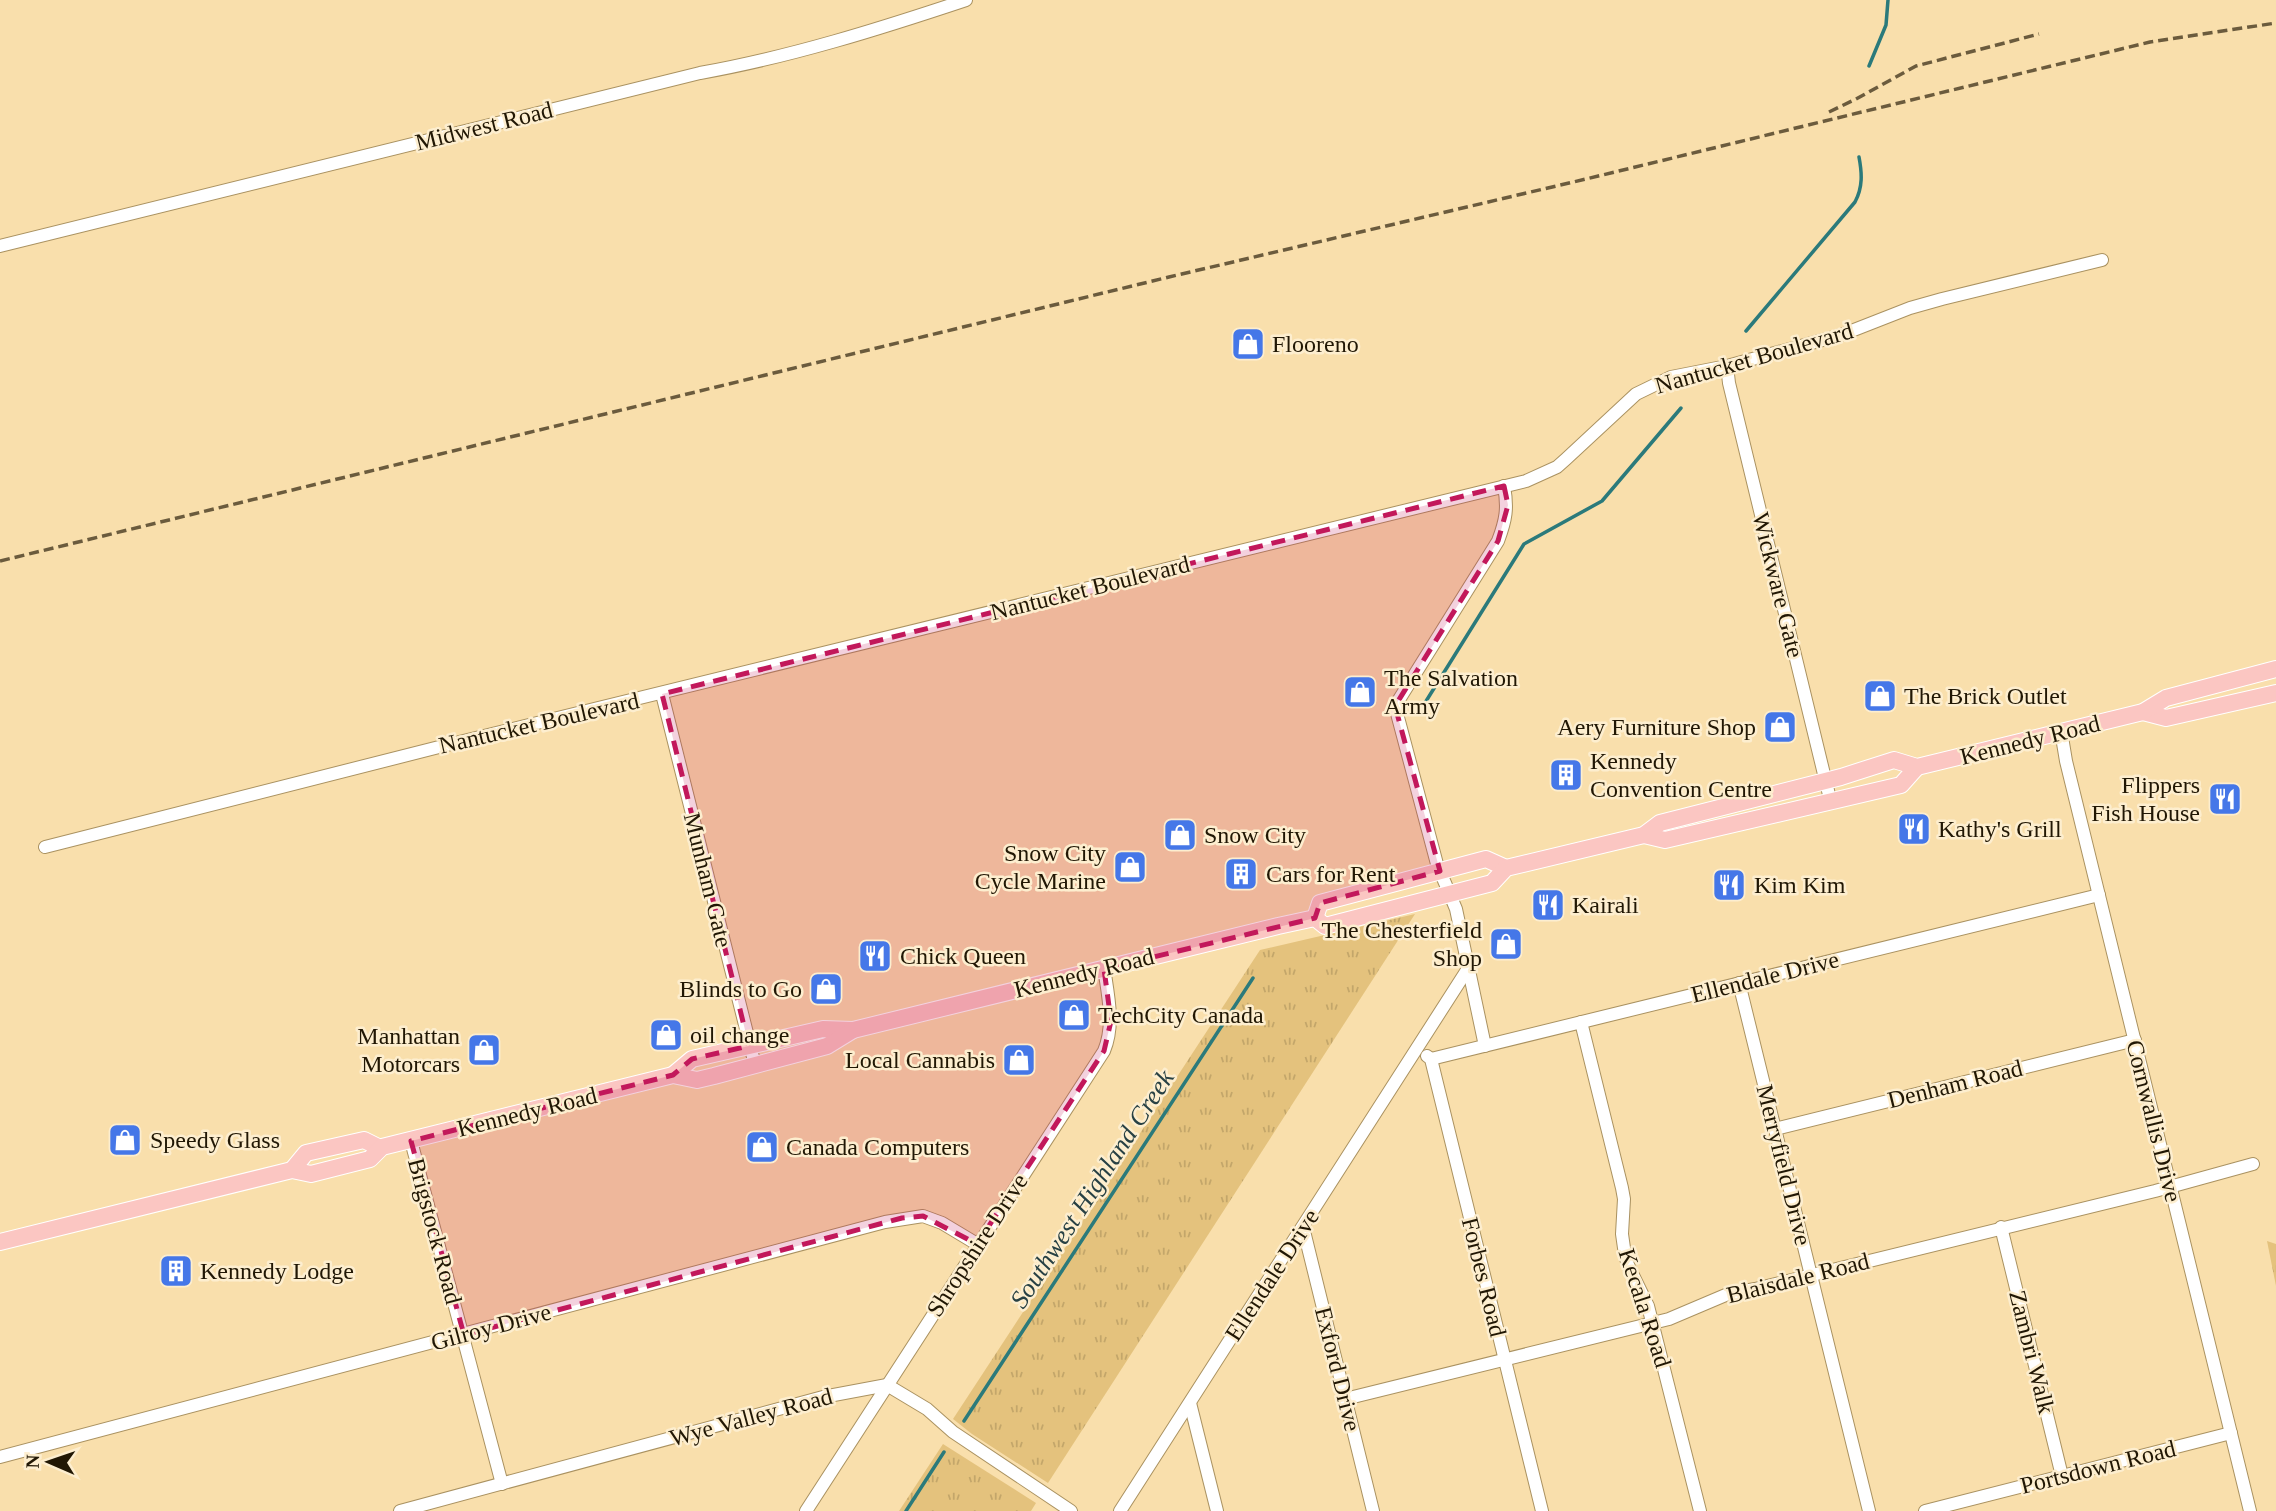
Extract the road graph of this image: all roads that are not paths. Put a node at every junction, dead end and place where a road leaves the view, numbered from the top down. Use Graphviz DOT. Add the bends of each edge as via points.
graph roads {
  1 [pos="966,0"];
  2 [pos="0,246"];
  3 [pos="2102,260"];
  4 [pos="1727,366"];
  5 [pos="1504,486"];
  6 [pos="2276,669"];
  7 [pos="2276,693"];
  8 [pos="662,694"];
  9 [pos="2143,712"];
  10 [pos="2061,731"];
  11 [pos="1917,767"];
  12 [pos="1825,780"];
  13 [pos="1831,803"];
  14 [pos="1644,835"];
  15 [pos="45,847"];
  16 [pos="1506,868"];
  17 [pos="1440,871"];
  18 [pos="1450,894"];
  19 [pos="2099,895"];
  20 [pos="1315,918"];
  21 [pos="1469,967"];
  22 [pos="1104,968"];
  23 [pos="1739,983"];
  24 [pos="1581,1022"];
  25 [pos="853,1030"];
  26 [pos="2135,1040"];
  27 [pos="749,1046"];
  28 [pos="1485,1046"];
  29 [pos="1417,1051"];
  30 [pos="1431,1059"];
  31 [pos="755,1065"];
  32 [pos="673,1075"];
  33 [pos="1775,1129"];
  34 [pos="411,1140"];
  35 [pos="2253,1164"];
  36 [pos="2170,1186"];
  37 [pos="1303,1227"];
  38 [pos="2001,1227"];
  39 [pos="0,1242"];
  40 [pos="977,1244"];
  41 [pos="1811,1275"];
  42 [pos="1653,1323"];
  43 [pos="464,1335"];
  44 [pos="1504,1359"];
  45 [pos="887,1385"];
  46 [pos="1345,1399"];
  47 [pos="1190,1403"];
  48 [pos="2231,1433"];
  49 [pos="0,1457"];
  50 [pos="2062,1476"];
  51 [pos="502,1484"];
  52 [pos="400,1511"];
  53 [pos="806,1511"];
  54 [pos="1072,1511"];
  55 [pos="1120,1511"];
  56 [pos="1217,1511"];
  57 [pos="1373,1511"];
  58 [pos="1542,1511"];
  59 [pos="1700,1511"];
  60 [pos="1869,1511"];
  61 [pos="1925,1511"];
  62 [pos="2250,1511"];
  1 -- 2 [label="street, Midwest Road" via="810,49"];
  3 -- 4 [label="street, Nantucket Boulevard" via="1910,308 1841,335"];
  4 -- 5 [label="street, Nantucket Boulevard" via="1671,377 1646,388 1557,467"];
  4 -- 12 [label="street, Wickware Gate"];
  5 -- 8 [label="street, Nantucket Boulevard"];
  5 -- 17 [label="street" via="1508,505 1498,541 1395,706"];
  6 -- 9 [label="main road, Kennedy Road" via="2166,698"];
  7 -- 9 [label="main road, Kennedy Road" via="2166,718"];
  8 -- 15 [label="street, Nantucket Boulevard"];
  8 -- 27 [label="street, Munham Gate"];
  9 -- 10 [label="main road, Kennedy Road"];
  10 -- 11 [label="main road, Kennedy Road"];
  10 -- 19 [label="street, Cornwallis Drive"];
  11 -- 12 [label="main road, Kennedy Road" via="1894,760"];
  11 -- 13 [label="main road, Kennedy Road" via="1901,785"];
  12 -- 13 [label="street, Wickware Gate"];
  12 -- 14 [label="main road, Kennedy Road" via="1660,823"];
  13 -- 14 [label="main road, Kennedy Road" via="1665,840"];
  14 -- 16 [label="main road, Kennedy Road"];
  16 -- 17 [label="main road, Kennedy Road" via="1486,859"];
  16 -- 18 [label="main road, Kennedy Road" via="1492,883"];
  17 -- 18 [label="street"];
  17 -- 20 [label="main road, Kennedy Road" via="1320,903"];
  18 -- 20 [label="main road, Kennedy Road" via="1325,926"];
  18 -- 21 [label="street"];
  19 -- 23 [label="street, Ellendale Drive"];
  19 -- 26 [label="street, Cornwallis Drive"];
  20 -- 22 [label="main road, Kennedy Road"];
  21 -- 28 [label="street"];
  21 -- 29 [label="street, Ellendale Drive"];
  22 -- 25 [label="main road, Kennedy Road"];
  22 -- 40 [label="street, Shropshire Drive" via="1111,1021 1104,1051"];
  23 -- 24 [label="street, Ellendale Drive"];
  23 -- 33 [label="street, Merryfield Drive"];
  24 -- 28 [label="street, Ellendale Drive"];
  24 -- 42 [label="street, Kecala Road" via="1622,1188 1625,1255"];
  25 -- 27 [label="main road, Kennedy Road" via="823,1029"];
  25 -- 31 [label="main road, Kennedy Road" via="827,1046"];
  26 -- 33 [label="street, Denham Road"];
  26 -- 36 [label="street, Cornwallis Drive"];
  27 -- 31 [label="street, Munham Gate"];
  27 -- 32 [label="main road, Kennedy Road" via="692,1059"];
  28 -- 30 [label="street, Ellendale Drive"];
  29 -- 30 [label="street"];
  29 -- 37 [label="street, Ellendale Drive"];
  30 -- 44 [label="street, Forbes Road"];
  31 -- 32 [label="main road, Kennedy Road" via="697,1080"];
  32 -- 34 [label="main road, Kennedy Road"];
  33 -- 41 [label="street, Merryfield Drive"];
  34 -- 39 [label="main road, Kennedy Road" via="380,1148 370,1159 311,1174 292,1170"];
  34 -- 43 [label="street, Brigstock Road"];
  35 -- 36 [label="street, Blaisdale Road"];
  36 -- 38 [label="street, Blaisdale Road"];
  36 -- 48 [label="street, Cornwallis Drive"];
  37 -- 46 [label="street, Exford Drive"];
  37 -- 47 [label="street, Ellendale Drive"];
  38 -- 41 [label="street, Blaisdale Road"];
  38 -- 50 [label="street, Zambri Walk"];
  40 -- 43 [label="street, Gilroy Drive" via="923,1216 902,1218"];
  40 -- 45 [label="street, Shropshire Drive"];
  41 -- 42 [label="street, Blaisdale Road" via="1728,1294"];
  41 -- 60 [label="street, Merryfield Drive"];
  42 -- 44 [label="street, Blaisdale Road"];
  42 -- 59 [label="street, Kecala Road"];
  43 -- 49 [label="street, Gilroy Drive"];
  43 -- 51 [label="street, Brigstock Road"];
  44 -- 46 [label="street, Blaisdale Road"];
  44 -- 58 [label="street, Forbes Road"];
  45 -- 51 [label="street, Wye Valley Road" via="823,1397"];
  45 -- 53 [label="street, Shropshire Drive"];
  45 -- 54 [label="street"];
  46 -- 57 [label="street, Exford Drive"];
  47 -- 55 [label="street, Ellendale Drive"];
  47 -- 56 [label="street"];
  48 -- 50 [label="street, Portsdown Road"];
  48 -- 62 [label="street, Cornwallis Drive"];
  50 -- 61 [label="street, Portsdown Road"];
  51 -- 52 [label="street, Wye Valley Road"];
}
